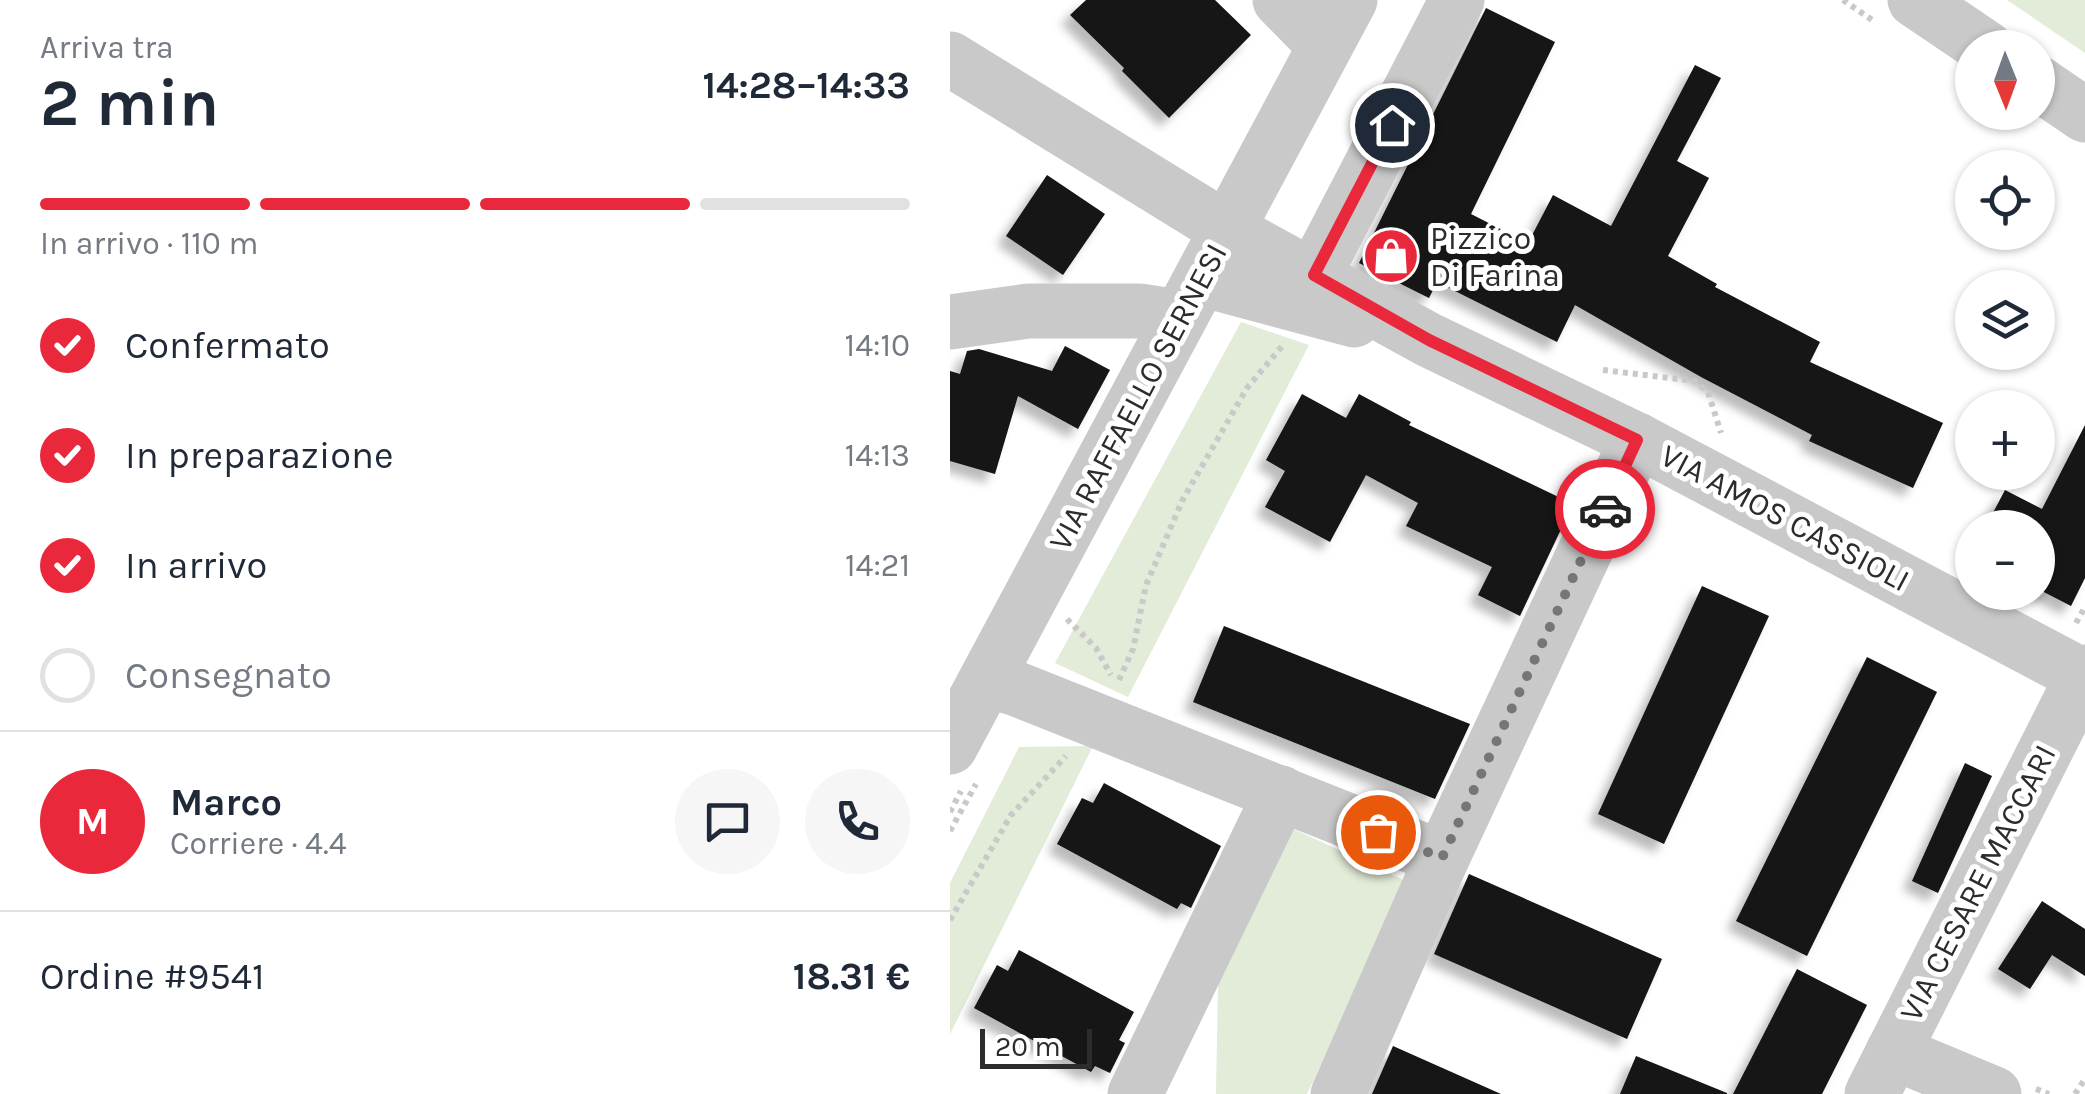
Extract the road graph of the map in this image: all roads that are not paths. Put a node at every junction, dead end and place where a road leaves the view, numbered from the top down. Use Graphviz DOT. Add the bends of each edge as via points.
graph roads {
  1 [pos="1280,0"];
  2 [pos="1457,0"];
  3 [pos="1915,0"];
  4 [pos="1337,23"];
  5 [pos="1959,30"];
  6 [pos="950,59"];
  7 [pos="2055,95"];
  8 [pos="2085,115"];
  9 [pos="1228,230"];
  10 [pos="1314,275"];
  11 [pos="1190,298"];
  12 [pos="950,322"];
  13 [pos="1429,340"];
  14 [pos="1637,440"];
  15 [pos="987,680"];
  16 [pos="2083,680"];
  17 [pos="950,746"];
  18 [pos="2067,758"];
  19 [pos="1281,792"];
  20 [pos="1442,858"];
  21 [pos="1882,1073"];
  22 [pos="1135,1094"];
  23 [pos="1338,1094"];
  24 [pos="1994,1094"];
  1 -- 4 [label="street, VIA RAFFAELLO SERNESI"];
  2 -- 10 [label="street"];
  3 -- 5 [label="street"];
  4 -- 9 [label="street, VIA RAFFAELLO SERNESI"];
  6 -- 9 [label="street, VIA AMOS CASSIOLI"];
  7 -- 8 [label="street"];
  9 -- 10 [label="street, VIA AMOS CASSIOLI"];
  9 -- 11 [label="street, VIA RAFFAELLO SERNESI"];
  10 -- 13 [label="street, VIA AMOS CASSIOLI"];
  11 -- 12 [label="street, VIA AMOS CASSIOLI" via="1140,311 1028,311"];
  11 -- 13 [label="street, VIA AMOS CASSIOLI"];
  11 -- 15 [label="street, VIA RAFFAELLO SERNESI"];
  13 -- 14 [label="street, VIA AMOS CASSIOLI"];
  14 -- 16 [label="street, VIA AMOS CASSIOLI"];
  14 -- 20 [label="street"];
  15 -- 17 [label="street, VIA RAFFAELLO SERNESI"];
  15 -- 19 [label="street"];
  16 -- 18 [label="street, VIA CESARE MACCARI"];
  18 -- 21 [label="street, VIA CESARE MACCARI"];
  19 -- 20 [label="street"];
  19 -- 22 [label="street"];
  20 -- 23 [label="street"];
  21 -- 24 [label="street"];
}
